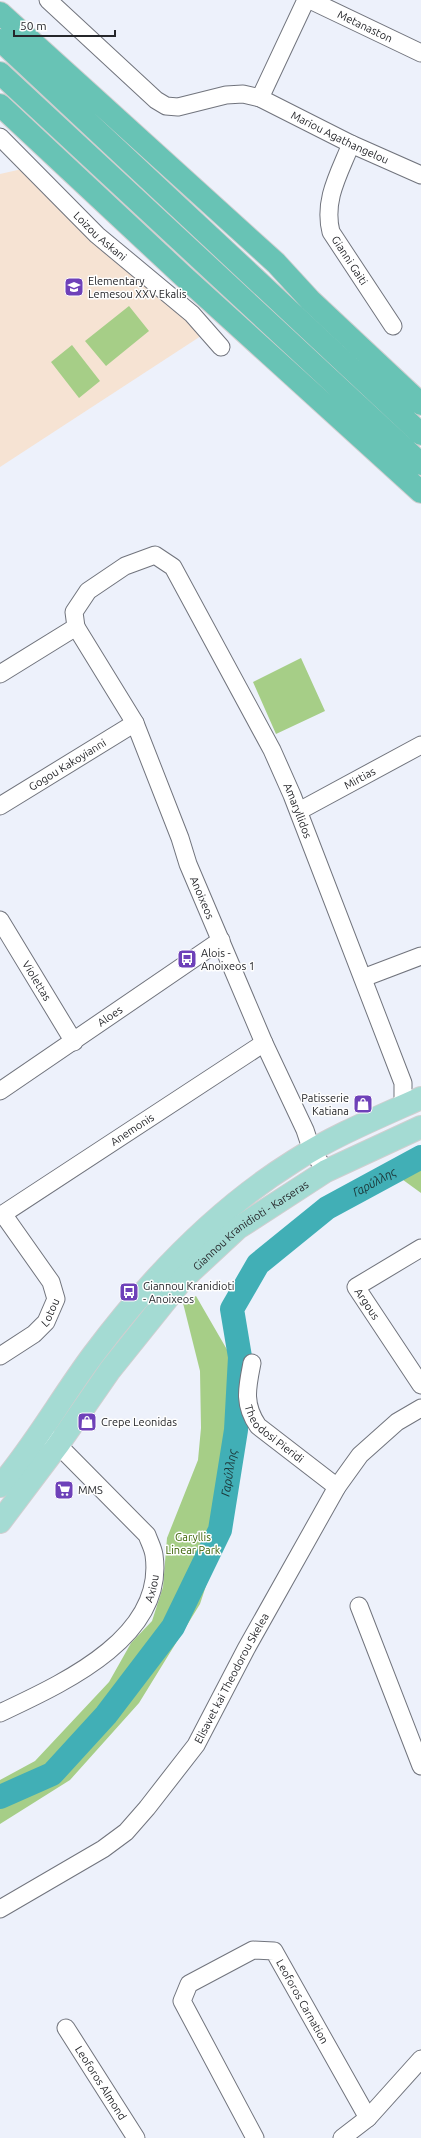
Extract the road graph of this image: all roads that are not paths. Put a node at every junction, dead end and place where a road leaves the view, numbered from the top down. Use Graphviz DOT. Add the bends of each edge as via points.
graph roads {
  1 [pos="48,0"];
  2 [pos="306,0"];
  3 [pos="310,0"];
  4 [pos="330,5"];
  5 [pos="0,13"];
  6 [pos="0,40"];
  7 [pos="421,53"];
  8 [pos="0,73"];
  9 [pos="22,94"];
  10 [pos="260,98"];
  11 [pos="0,105"];
  12 [pos="72,107"];
  13 [pos="0,137"];
  14 [pos="351,144"];
  15 [pos="421,175"];
  16 [pos="276,263"];
  17 [pos="182,275"];
  18 [pos="393,326"];
  19 [pos="221,347"];
  20 [pos="421,404"];
  21 [pos="421,434"];
  22 [pos="421,464"];
  23 [pos="421,492"];
  24 [pos="76,627"];
  25 [pos="0,674"];
  26 [pos="135,723"];
  27 [pos="420,750"];
  28 [pos="0,806"];
  29 [pos="299,811"];
  30 [pos="0,920"];
  31 [pos="221,940"];
  32 [pos="421,956"];
  33 [pos="363,978"];
  34 [pos="74,1042"];
  35 [pos="264,1044"];
  36 [pos="0,1091"];
  37 [pos="421,1093"];
  38 [pos="410,1096"];
  39 [pos="421,1127"];
  40 [pos="312,1151"];
  41 [pos="326,1171"];
  42 [pos="2,1215"];
  43 [pos="421,1248"];
  44 [pos="0,1356"];
  45 [pos="252,1363"];
  46 [pos="421,1385"];
  47 [pos="421,1408"];
  48 [pos="40,1431"];
  49 [pos="58,1445"];
  50 [pos="0,1486"];
  51 [pos="337,1487"];
  52 [pos="0,1522"];
  53 [pos="359,1606"];
  54 [pos="0,1713"];
  55 [pos="421,1766"];
  56 [pos="0,1909"];
  57 [pos="66,2028"];
  58 [pos="421,2060"];
  59 [pos="368,2118"];
  60 [pos="136,2138"];
  61 [pos="255,2138"];
  62 [pos="342,2138"];
  1 -- 10 [label="street, Mariou Agathangelou" via="156,100 166,106 178,107 226,95 243,94"];
  2 -- 10 [label="street"];
  3 -- 4 [label="street, Metanaston"];
  4 -- 7 [label="street, Metanaston"];
  5 -- 16 [label="highway"];
  6 -- 12 [label="highway"];
  8 -- 9 [label="highway"];
  9 -- 17 [label="highway"];
  9 -- 22 [label="highway"];
  10 -- 14 [label="street, Mariou Agathangelou"];
  11 -- 17 [label="highway"];
  12 -- 16 [label="highway" via="120,138"];
  12 -- 21 [label="highway"];
  13 -- 19 [label="street, Loizou Askani" via="97,235 192,314"];
  14 -- 15 [label="street, Mariou Agathangelou"];
  14 -- 18 [label="street, Gianni Gaiti" via="329,200 328,218 331,232"];
  16 -- 20 [label="highway" via="310,300"];
  17 -- 23 [label="highway"];
  24 -- 25 [label="street"];
  24 -- 26 [label="street, Anoixeos"];
  24 -- 29 [label="street, Amaryllidos" via="74,612 88,591 125,566 155,555 173,567 272,750"];
  26 -- 28 [label="street, Gogou Kakoyianni"];
  26 -- 31 [label="street, Anoixeos" via="188,864"];
  27 -- 29 [label="street, Mirtias"];
  29 -- 33 [label="street, Amaryllidos"];
  30 -- 34 [label="street, Violettas"];
  31 -- 34 [label="street, Aloes"];
  31 -- 35 [label="street, Anoixeos"];
  32 -- 33 [label="street"];
  33 -- 38 [label="street, Amaryllidos"];
  34 -- 36 [label="street, Aloes"];
  35 -- 40 [label="street, Anoixeos" via="305,1130"];
  35 -- 42 [label="street, Anemonis"];
  37 -- 38 [label="street"];
  38 -- 40 [label="main road, Giannou Kranidioti - Karseras"];
  39 -- 41 [label="main road, Giannou Kranidioti - Karseras"];
  40 -- 41 [label="street, Anoixeos"];
  40 -- 48 [label="main road, Giannou Kranidioti - Karseras" via="293,1161 241,1198 202,1231 153,1280 93,1355"];
  41 -- 49 [label="main road, Giannou Kranidioti - Karseras" via="238,1228 183,1279 110,1370"];
  42 -- 44 [label="street, Lotou" via="51,1282 56,1299 46,1322 34,1334"];
  43 -- 46 [label="street, Argous" via="356,1287"];
  45 -- 51 [label="street, Theodosi Pieridi" via="247,1386 247,1404 258,1426"];
  47 -- 51 [label="street, Elisavet kai Theodorou Skelea" via="397,1422 360,1455"];
  48 -- 49 [label="street, Axiou"];
  48 -- 50 [label="main road, Giannou Kranidioti - Karseras"];
  49 -- 52 [label="main road, Giannou Kranidioti - Karseras"];
  49 -- 54 [label="street, Axiou" via="146,1535 154,1554 151,1594 143,1613 109,1652 41,1694"];
  51 -- 56 [label="street, Elisavet kai Theodorou Skelea" via="246,1649 196,1745 147,1808 126,1832 103,1849"];
  53 -- 55 [label="street"];
  57 -- 60 [label="street, Leoforos Almond"];
  58 -- 59 [label="street"];
  59 -- 61 [label="street, Leoforos Carnation" via="274,1951 253,1950 189,1984 182,2001"];
  59 -- 62 [label="street"];
}
